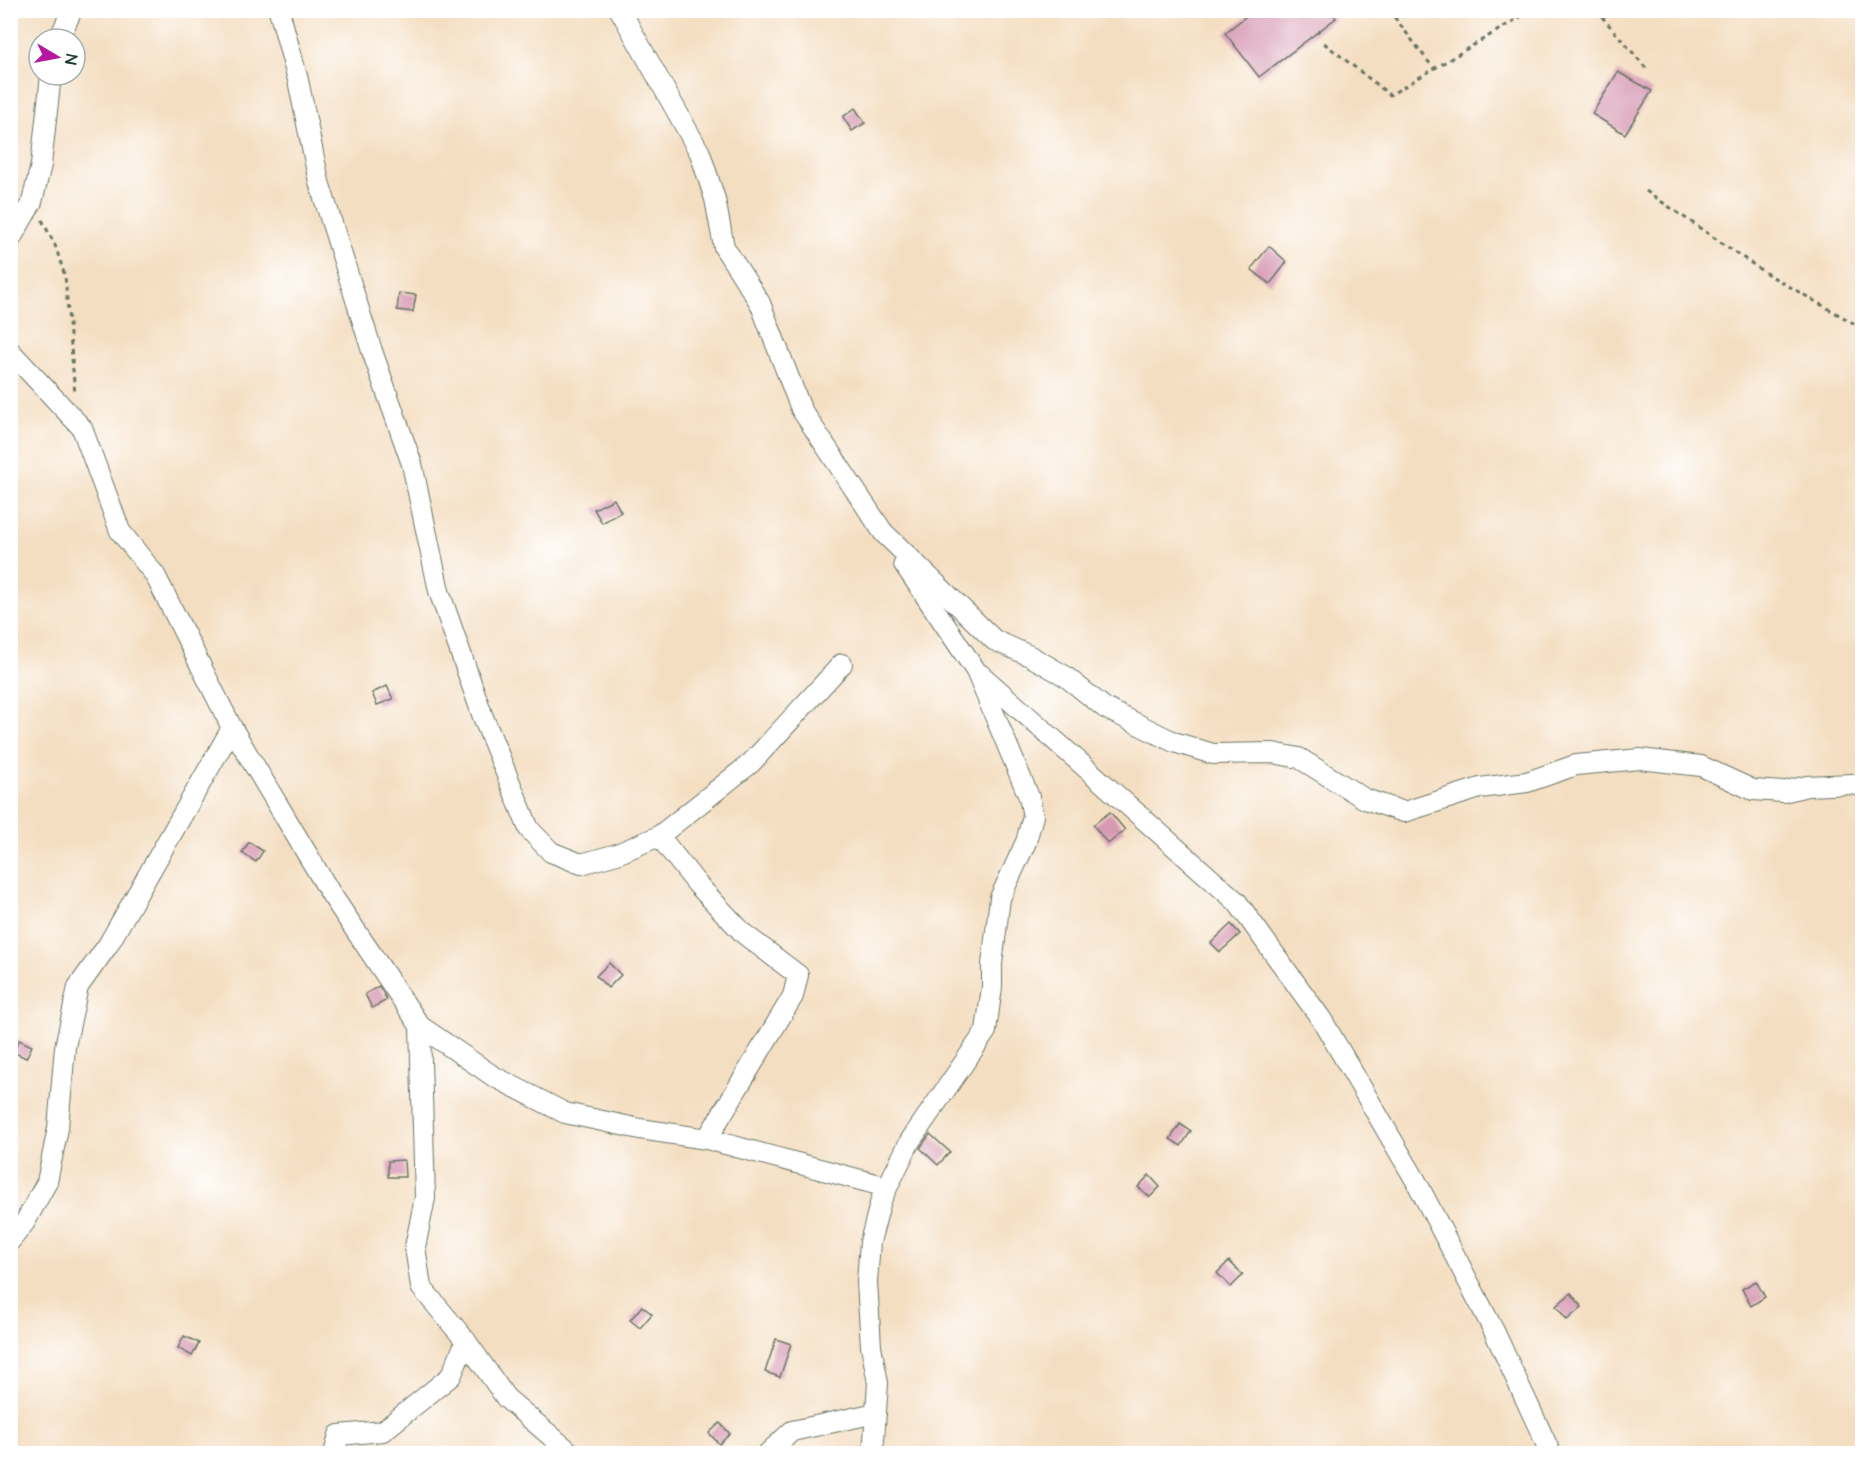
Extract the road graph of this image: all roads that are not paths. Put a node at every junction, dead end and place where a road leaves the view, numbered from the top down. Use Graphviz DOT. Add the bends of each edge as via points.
graph roads {
  1 [pos="72,10"];
  2 [pos="279,10"];
  3 [pos="620,10"];
  4 [pos="64,27"];
  5 [pos="50,87"];
  6 [pos="10,240"];
  7 [pos="10,351"];
  8 [pos="883,532"];
  9 [pos="842,664"];
  10 [pos="976,671"];
  11 [pos="232,728"];
  12 [pos="1863,786"];
  13 [pos="659,836"];
  14 [pos="420,1026"];
  15 [pos="707,1139"];
  16 [pos="887,1187"];
  17 [pos="10,1242"];
  18 [pos="466,1341"];
  19 [pos="876,1413"];
  20 [pos="334,1454"];
  21 [pos="572,1454"];
  22 [pos="766,1454"];
  23 [pos="873,1454"];
  24 [pos="1551,1454"];
  1 -- 4 [label="street"];
  2 -- 13 [label="street" via="319,182 412,464 439,591 483,717 529,829 551,852 581,864"];
  3 -- 8 [label="street" via="700,153 715,199 724,247 760,303 801,409"];
  5 -- 6 [label="street" via="41,165 32,202"];
  7 -- 11 [label="street" via="82,428 120,531 155,575"];
  8 -- 10 [label="street"];
  8 -- 12 [label="street" via="994,640 1065,676 1105,708 1174,742 1213,754 1273,753 1299,758 1365,799 1404,812 1480,788 1527,782 1576,765 1640,759 1701,766 1752,790 1783,792 1807,786"];
  9 -- 13 [label="street" via="751,763"];
  10 -- 16 [label="street" via="1029,797 1033,816 1026,842 1000,898 986,1030 932,1106"];
  10 -- 24 [label="street" via="1237,902 1322,1020 1416,1181 1494,1331"];
  11 -- 14 [label="street" via="331,894"];
  11 -- 17 [label="street" via="108,945 78,987 65,1047 58,1128 46,1182"];
  13 -- 15 [label="street" via="744,934 798,975 793,996"];
  14 -- 15 [label="street" via="493,1076 565,1113"];
  14 -- 18 [label="street" via="425,1198 415,1247 421,1287"];
  15 -- 16 [label="street"];
  16 -- 19 [label="street" via="870,1242 867,1282 878,1383"];
  18 -- 20 [label="street" via="451,1376 383,1431 339,1435"];
  18 -- 21 [label="street" via="506,1398"];
  19 -- 22 [label="street" via="792,1431"];
  19 -- 23 [label="street"];
}
